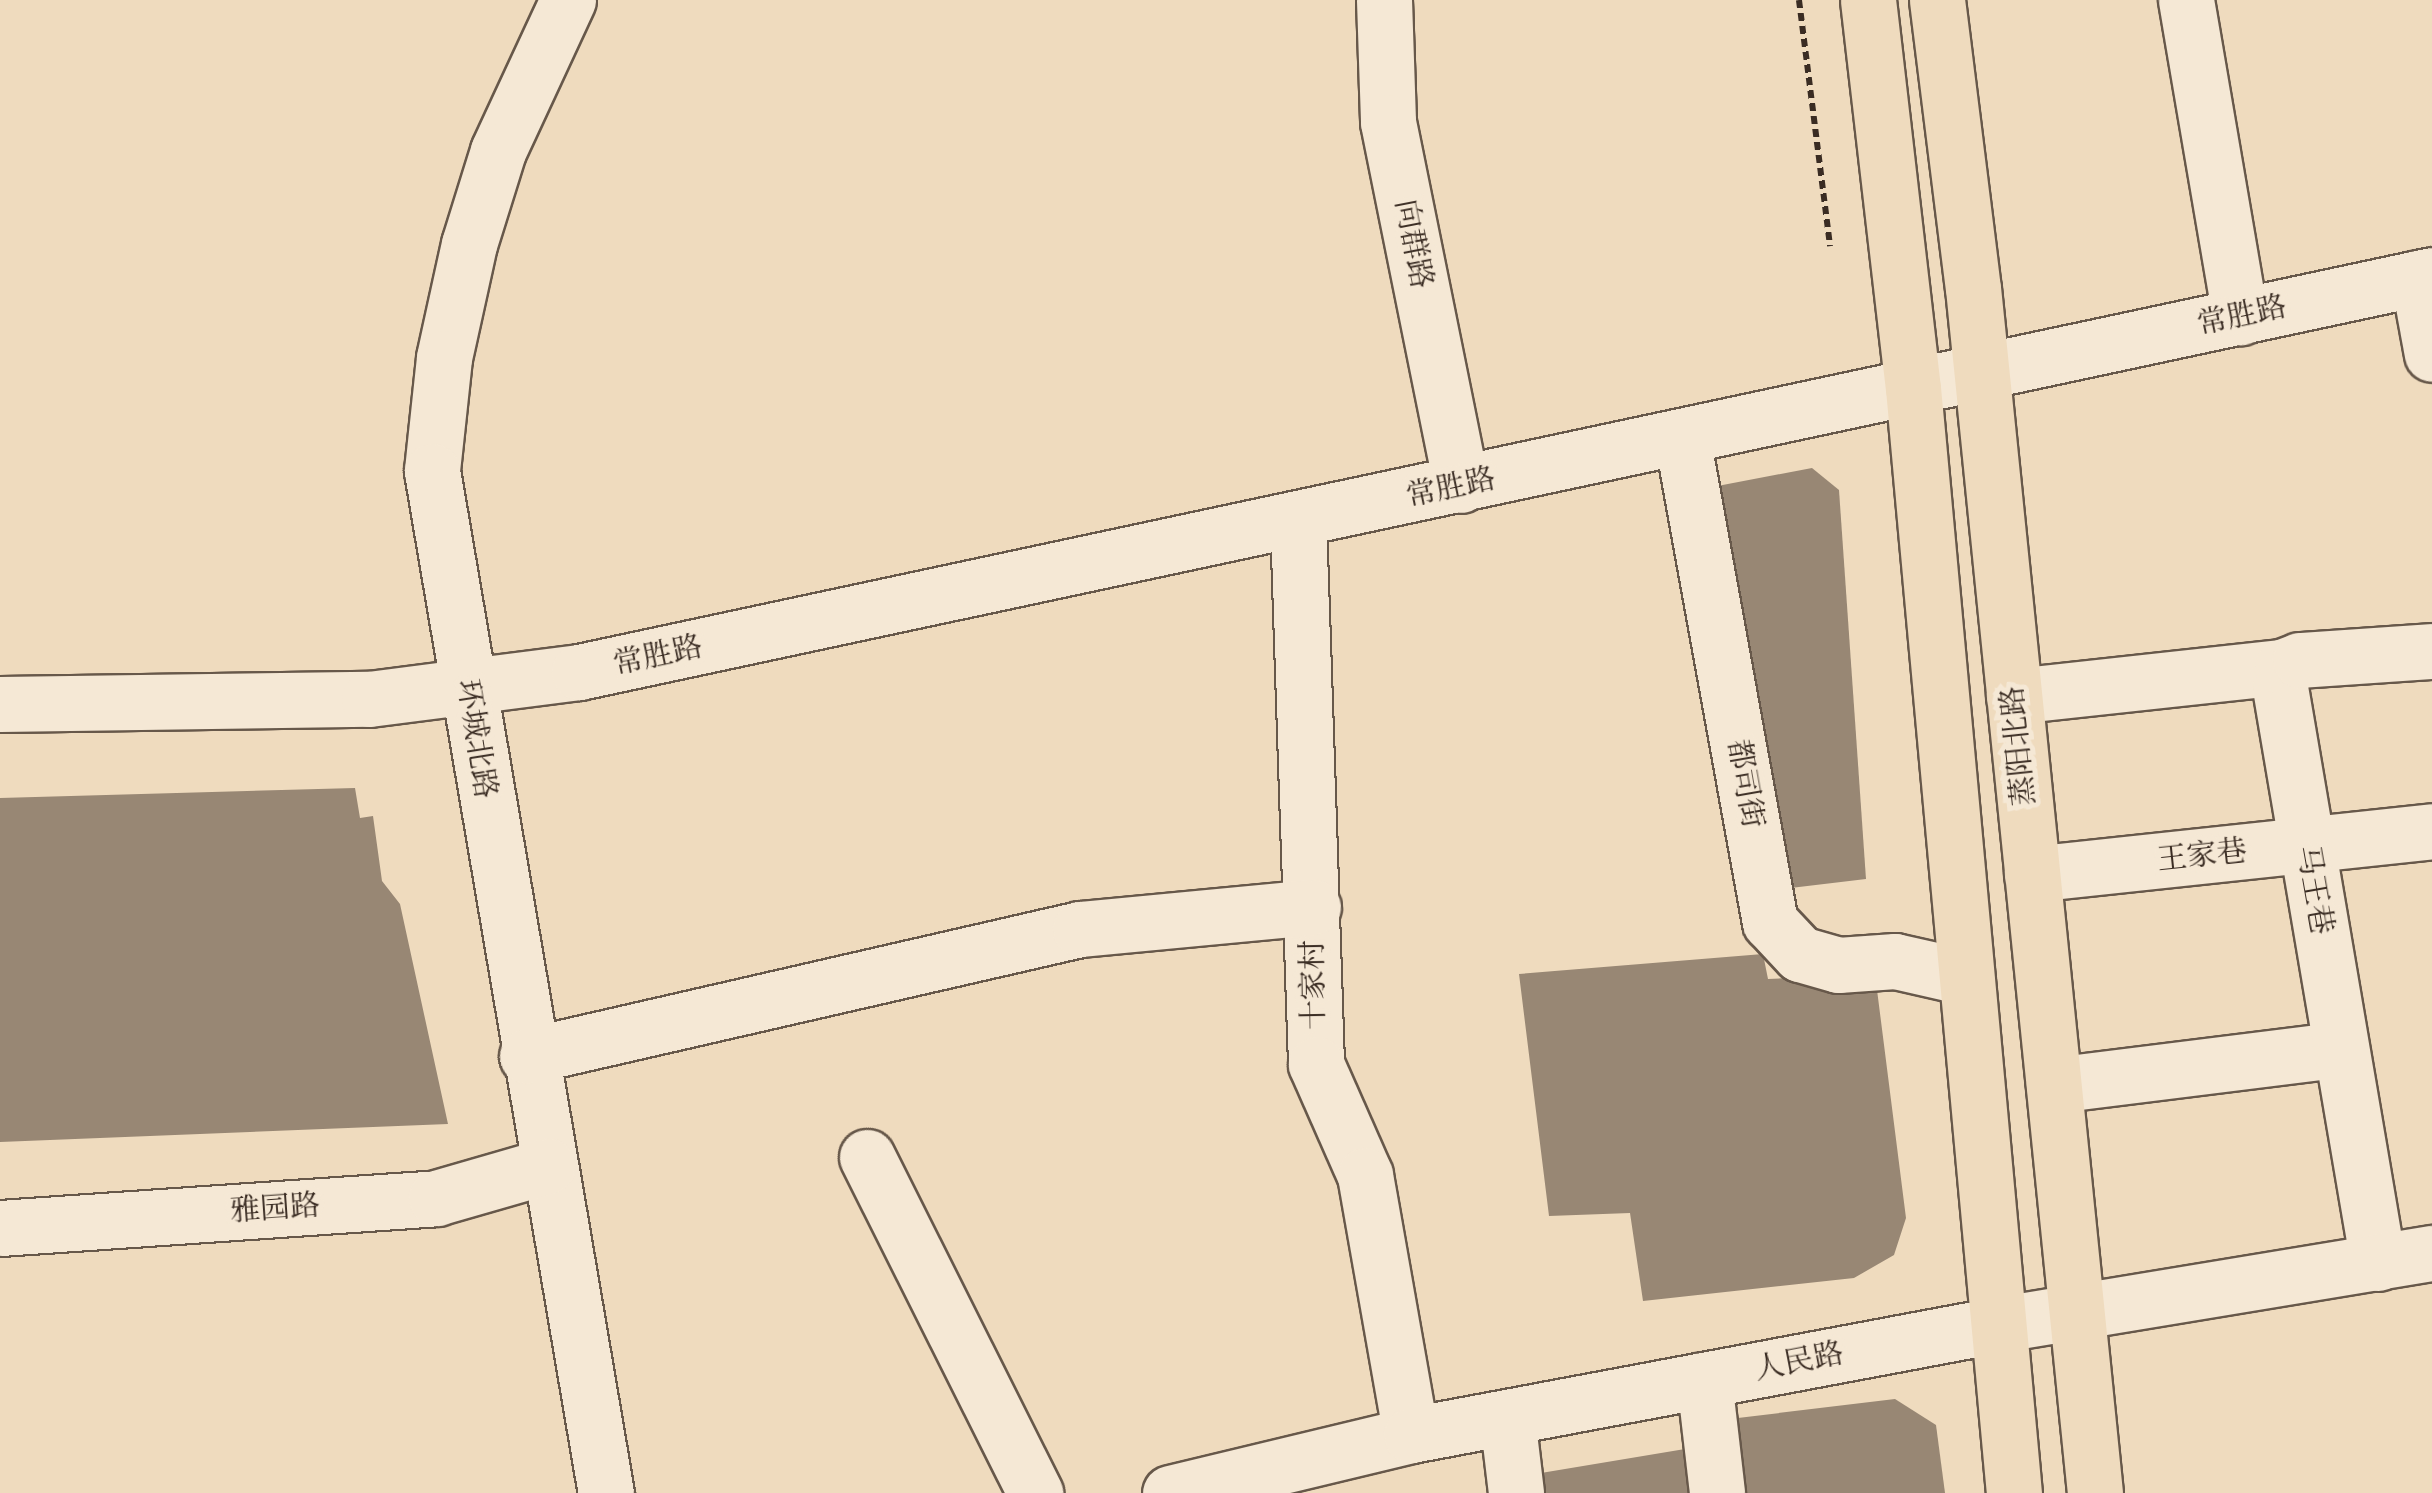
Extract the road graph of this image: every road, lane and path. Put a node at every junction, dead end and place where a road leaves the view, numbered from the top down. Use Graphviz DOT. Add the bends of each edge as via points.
graph roads {
  1 [pos="568,0"];
  2 [pos="1384,0"];
  3 [pos="1799,0"];
  4 [pos="1868,0"];
  5 [pos="1937,0"];
  6 [pos="2186,0"];
  7 [pos="1830,246"];
  8 [pos="2425,277"];
  9 [pos="2240,317"];
  10 [pos="2432,354"];
  11 [pos="1981,373"];
  12 [pos="1913,388"];
  13 [pos="1682,438"];
  14 [pos="1461,485"];
  15 [pos="1298,521"];
  16 [pos="2432,651"];
  17 [pos="2282,666"];
  18 [pos="467,683"];
  19 [pos="2014,696"];
  20 [pos="3,704"];
  21 [pos="2432,831"];
  22 [pos="2307,844"];
  23 [pos="2032,874"];
  24 [pos="1313,907"];
  25 [pos="1966,977"];
  26 [pos="2341,1049"];
  27 [pos="527,1056"];
  28 [pos="2054,1085"];
  29 [pos="867,1156"];
  30 [pos="547,1166"];
  31 [pos="0,1228"];
  32 [pos="2432,1253"];
  33 [pos="2378,1263"];
  34 [pos="2078,1314"];
  35 [pos="1996,1325"];
  36 [pos="1704,1380"];
  37 [pos="1506,1417"];
  38 [pos="1412,1435"];
  39 [pos="606,1493"];
  40 [pos="1035,1493"];
  41 [pos="1170,1493"];
  42 [pos="1516,1493"];
  43 [pos="1717,1493"];
  44 [pos="2014,1493"];
  45 [pos="2095,1493"];
  1 -- 18 [label="street, 环城北路" via="498,151 444,358 432,471"];
  2 -- 14 [label="street, 向群路" via="1388,122"];
  3 -- 7 [label="path"];
  4 -- 12 [label="main road"];
  5 -- 11 [label="main road, 蒸阳北路"];
  6 -- 9 [label="street"];
  8 -- 9 [label="street, 常胜路"];
  8 -- 10 [label="street"];
  9 -- 11 [label="street, 常胜路"];
  11 -- 12 [label="street, 常胜路"];
  11 -- 19 [label="main road, 蒸阳北路"];
  12 -- 13 [label="street, 常胜路"];
  12 -- 25 [label="main road"];
  13 -- 14 [label="street, 常胜路"];
  13 -- 25 [label="street, 都司街" via="1770,922 1800,954 1838,965 1895,961"];
  14 -- 15 [label="street, 常胜路"];
  15 -- 18 [label="street, 常胜路" via="579,672"];
  15 -- 24 [label="street, 十家村"];
  16 -- 17 [label="street"];
  17 -- 19 [label="street"];
  17 -- 22 [label="street, 马王巷"];
  18 -- 20 [label="street, 常胜路"];
  18 -- 27 [label="street, 环城北路"];
  19 -- 23 [label="main road, 蒸阳北路"];
  21 -- 22 [label="street, 王家巷"];
  22 -- 23 [label="street, 王家巷"];
  22 -- 26 [label="street, 马王巷"];
  23 -- 28 [label="main road, 蒸阳北路"];
  24 -- 27 [label="street" via="1080,929"];
  24 -- 38 [label="street, 十家村" via="1316,1064 1364,1175"];
  25 -- 35 [label="main road"];
  26 -- 28 [label="street"];
  26 -- 33 [label="street, 马王巷"];
  27 -- 30 [label="street, 环城北路"];
  28 -- 34 [label="main road, 蒸阳北路"];
  29 -- 40 [label="street"];
  30 -- 31 [label="street, 雅园路" via="436,1198"];
  30 -- 39 [label="street, 环城北路"];
  32 -- 33 [label="street, 人民路"];
  33 -- 34 [label="street, 人民路"];
  34 -- 35 [label="street, 人民路"];
  34 -- 45 [label="main road, 蒸阳北路"];
  35 -- 36 [label="street, 人民路"];
  35 -- 44 [label="main road"];
  36 -- 37 [label="street, 人民路"];
  36 -- 43 [label="street"];
  37 -- 38 [label="street, 人民路"];
  37 -- 42 [label="street"];
  38 -- 41 [label="street, 人民路"];
}
